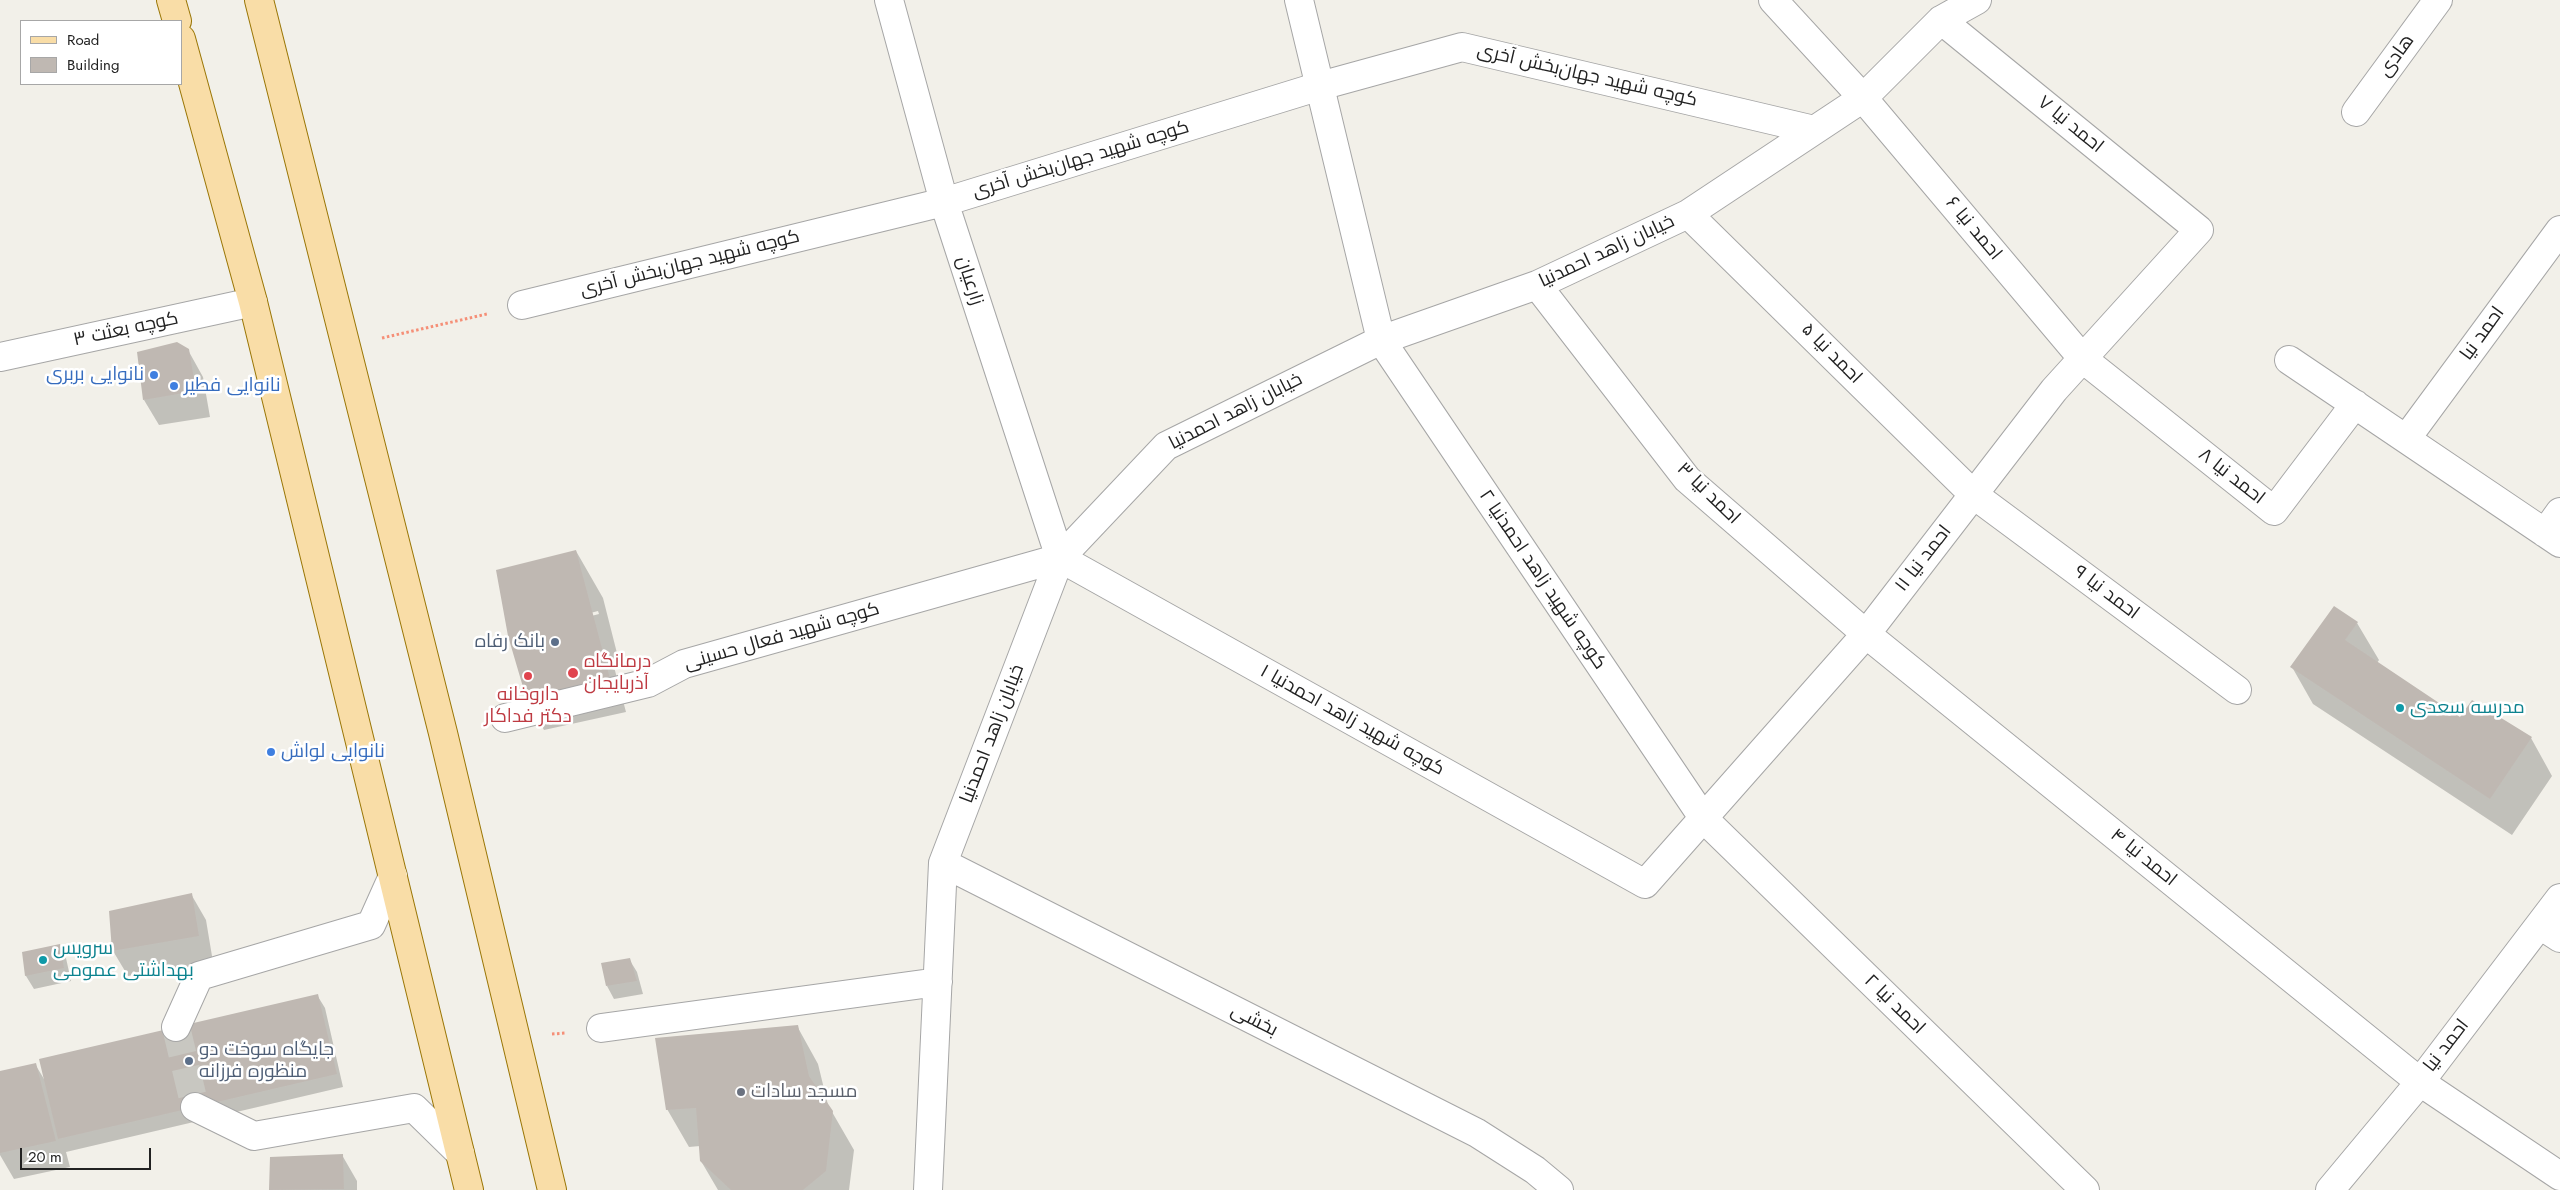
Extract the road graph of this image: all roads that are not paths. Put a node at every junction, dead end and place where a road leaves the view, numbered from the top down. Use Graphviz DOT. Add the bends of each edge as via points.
graph roads {
  1 [pos="171,0"];
  2 [pos="259,0"];
  3 [pos="889,0"];
  4 [pos="1299,0"];
  5 [pos="1773,0"];
  6 [pos="1977,0"];
  7 [pos="2438,0"];
  8 [pos="176,20"];
  9 [pos="1941,20"];
  10 [pos="182,43"];
  11 [pos="1320,86"];
  12 [pos="1863,98"];
  13 [pos="2356,112"];
  14 [pos="1814,130"];
  15 [pos="944,202"];
  16 [pos="1688,214"];
  17 [pos="2199,230"];
  18 [pos="2560,230"];
  19 [pos="1537,285"];
  20 [pos="253,302"];
  21 [pos="522,306"];
  22 [pos="1381,340"];
  23 [pos="0,358"];
  24 [pos="2083,359"];
  25 [pos="2289,360"];
  26 [pos="2355,404"];
  27 [pos="2406,439"];
  28 [pos="1974,495"];
  29 [pos="2555,529"];
  30 [pos="1060,558"];
  31 [pos="1866,634"];
  32 [pos="2237,690"];
  33 [pos="505,718"];
  34 [pos="1704,819"];
  35 [pos="943,863"];
  36 [pos="393,876"];
  37 [pos="1644,884"];
  38 [pos="2560,898"];
  39 [pos="2550,931"];
  40 [pos="938,982"];
  41 [pos="176,1027"];
  42 [pos="601,1028"];
  43 [pos="2420,1082"];
  44 [pos="195,1107"];
  45 [pos="460,1152"];
  46 [pos="2560,1176"];
  47 [pos="469,1190"];
  48 [pos="552,1190"];
  49 [pos="928,1190"];
  50 [pos="1559,1190"];
  51 [pos="2085,1190"];
  52 [pos="2330,1190"];
  1 -- 8 [label="main road"];
  2 -- 48 [label="main road"];
  3 -- 15 [label="street, زارعیان"];
  4 -- 11 [label="street"];
  5 -- 12 [label="street, احمد نیا ۶"];
  6 -- 9 [label="street, خیابان زاهد احمدنیا"];
  7 -- 13 [label="street, هادی"];
  9 -- 12 [label="street, خیابان زاهد احمدنیا"];
  9 -- 17 [label="street, احمد نیا ۷"];
  10 -- 20 [label="main road"];
  11 -- 14 [label="street, کوچه شهید جهان‌بخش آخری" via="1462,47"];
  11 -- 15 [label="street, کوچه شهید جهان‌بخش آخری"];
  11 -- 22 [label="street"];
  12 -- 14 [label="street, خیابان زاهد احمدنیا"];
  12 -- 24 [label="street, احمد نیا ۶"];
  14 -- 16 [label="street, خیابان زاهد احمدنیا"];
  15 -- 21 [label="street, کوچه شهید جهان‌بخش آخری"];
  15 -- 30 [label="street, زارعیان"];
  16 -- 19 [label="street, خیابان زاهد احمدنیا"];
  16 -- 28 [label="street, احمد نیا ۵"];
  17 -- 24 [label="street, احمد نیا ۱۱"];
  18 -- 27 [label="street, احمد نیا"];
  19 -- 22 [label="street, خیابان زاهد احمدنیا"];
  19 -- 31 [label="street, احمد نیا ۳" via="1687,479"];
  20 -- 23 [label="street, کوچه بعثت ۳"];
  20 -- 36 [label="main road"];
  22 -- 30 [label="street, خیابان زاهد احمدنیا" via="1166,446"];
  22 -- 34 [label="street, کوچه شهید زاهد احمدنیا ۲"];
  24 -- 26 [label="street, احمد نیا ۸" via="2274,511"];
  24 -- 28 [label="street, احمد نیا ۱۱" via="2054,390"];
  25 -- 26 [label="street"];
  26 -- 27 [label="street"];
  27 -- 29 [label="street"];
  28 -- 31 [label="street, احمد نیا ۱۱"];
  28 -- 32 [label="street, احمد نیا ۹"];
  30 -- 33 [label="street, کوچه شهید فعال حسینی" via="684,664 648,682"];
  30 -- 35 [label="street, خیابان زاهد احمدنیا"];
  30 -- 37 [label="street, کوچه شهید زاهد احمدنیا ۱"];
  31 -- 34 [label="street, احمد نیا ۱۱"];
  31 -- 43 [label="street, احمد نیا ۴"];
  34 -- 37 [label="street, احمد نیا ۱۱"];
  34 -- 51 [label="street, احمد نیا ۲"];
  35 -- 40 [label="street, خیابان زاهد احمدنیا"];
  35 -- 50 [label="street, بخشی" via="1477,1133 1536,1170"];
  36 -- 41 [label="street" via="371,925 199,976"];
  36 -- 45 [label="main road"];
  38 -- 39 [label="street, احمد نیا"];
  39 -- 43 [label="street, احمد نیا"];
  40 -- 42 [label="street"];
  40 -- 49 [label="street, خیابان زاهد احمدنیا"];
  43 -- 46 [label="street, احمد نیا ۴"];
  43 -- 52 [label="street, احمد نیا"];
  44 -- 45 [label="street" via="254,1136 414,1108"];
  45 -- 47 [label="main road"];
}
